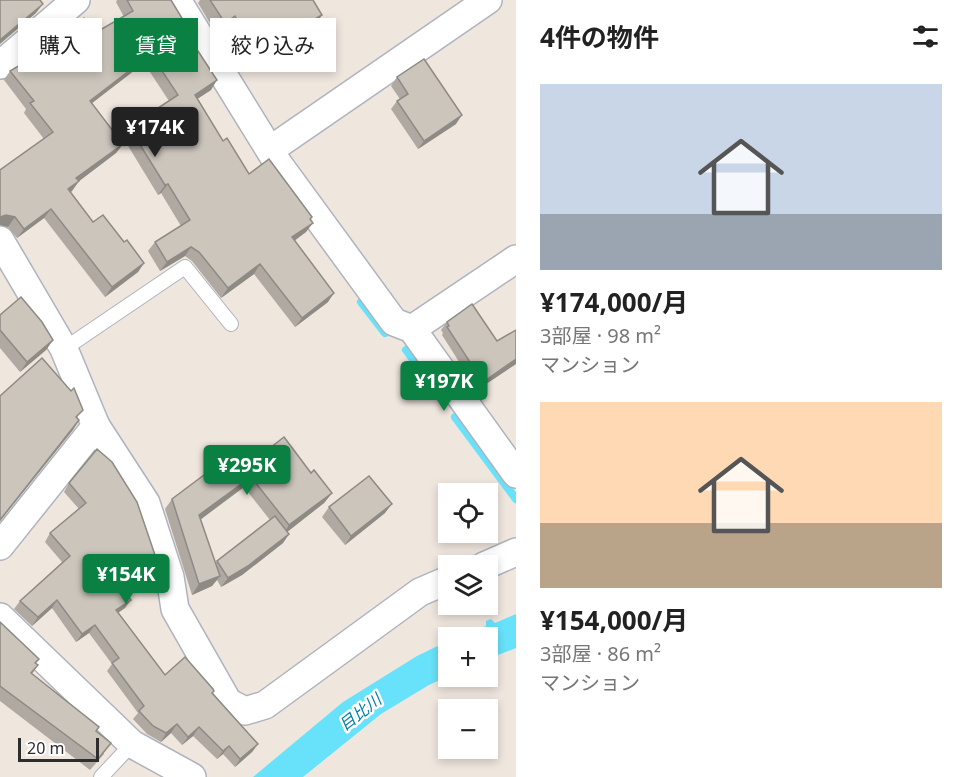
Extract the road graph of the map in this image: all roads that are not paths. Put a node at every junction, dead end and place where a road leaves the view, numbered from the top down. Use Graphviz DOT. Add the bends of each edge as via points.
graph roads {
  1 [pos="76,0"];
  2 [pos="177,0"];
  3 [pos="488,0"];
  4 [pos="0,65"];
  5 [pos="270,150"];
  6 [pos="4,256"];
  7 [pos="516,259"];
  8 [pos="231,324"];
  9 [pos="412,329"];
  10 [pos="63,349"];
  11 [pos="96,426"];
  12 [pos="516,474"];
  13 [pos="0,546"];
  14 [pos="516,552"];
  15 [pos="498,560"];
  16 [pos="438,584"];
  17 [pos="0,616"];
  18 [pos="132,744"];
  19 [pos="101,777"];
  20 [pos="192,777"];
  1 -- 4 [label="street"];
  2 -- 5 [label="street"];
  3 -- 5 [label="street"];
  5 -- 9 [label="street" via="394,322"];
  6 -- 10 [label="street"];
  7 -- 9 [label="street"];
  8 -- 10 [label="lane" via="185,267"];
  9 -- 12 [label="street"];
  10 -- 11 [label="street"];
  11 -- 13 [label="street"];
  11 -- 16 [label="street" via="146,503 170,577 175,609 228,702 245,711 266,705 420,592"];
  14 -- 15 [label="street"];
  17 -- 18 [label="street"];
  18 -- 19 [label="lane"];
  18 -- 20 [label="street"];
}
